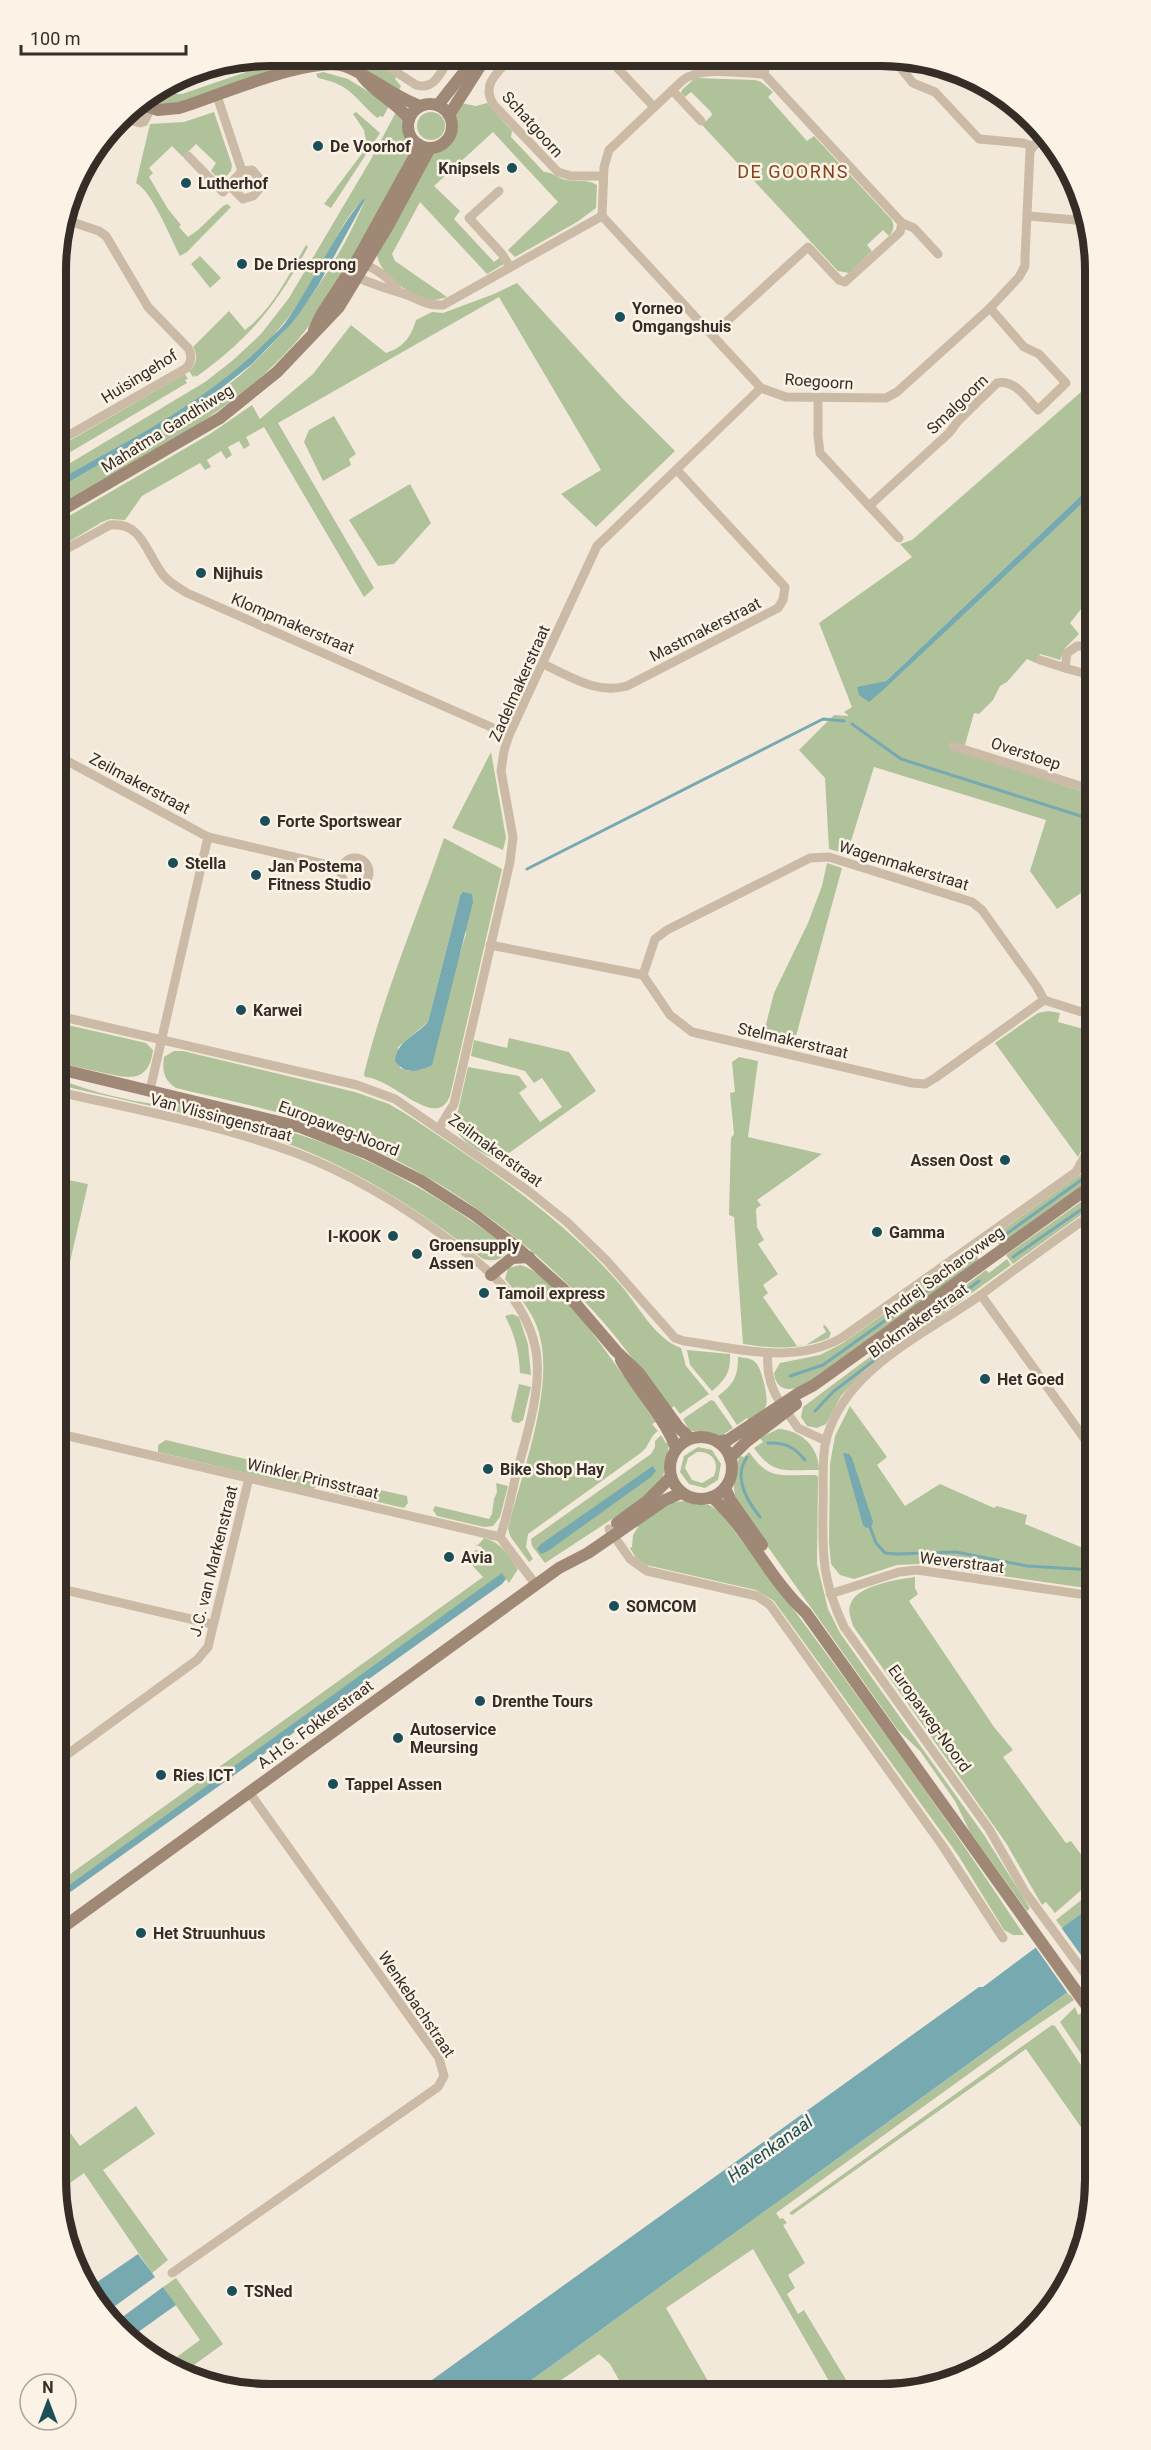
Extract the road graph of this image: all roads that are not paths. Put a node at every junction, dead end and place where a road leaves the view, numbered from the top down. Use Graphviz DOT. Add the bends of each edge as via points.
graph roads {
  1 [pos="291,66"];
  2 [pos="344,66"];
  3 [pos="387,66"];
  4 [pos="444,66"];
  5 [pos="470,66"];
  6 [pos="480,66"];
  7 [pos="505,66"];
  8 [pos="616,66"];
  9 [pos="766,66"];
  10 [pos="900,67"];
  11 [pos="764,74"];
  12 [pos="362,75"];
  13 [pos="672,90"];
  14 [pos="219,100"];
  15 [pos="438,105"];
  16 [pos="420,106"];
  17 [pos="148,107"];
  18 [pos="654,107"];
  19 [pos="151,108"];
  20 [pos="449,115"];
  21 [pos="409,120"];
  22 [pos="131,121"];
  23 [pos="701,121"];
  24 [pos="1038,140"];
  25 [pos="424,146"];
  26 [pos="1032,146"];
  27 [pos="188,156"];
  28 [pos="242,171"];
  29 [pos="603,176"];
  30 [pos="230,185"];
  31 [pos="499,191"];
  32 [pos="602,216"];
  33 [pos="1028,216"];
  34 [pos="1079,220"];
  35 [pos="72,222"];
  36 [pos="902,223"];
  37 [pos="938,254"];
  38 [pos="510,267"];
  39 [pos="359,269"];
  40 [pos="399,292"];
  41 [pos="990,308"];
  42 [pos="713,334"];
  43 [pos="761,388"];
  44 [pos="818,398"];
  45 [pos="66,437"];
  46 [pos="677,470"];
  47 [pos="869,506"];
  48 [pos="66,508"];
  49 [pos="899,538"];
  50 [pos="66,549"];
  51 [pos="1085,648"];
  52 [pos="1040,660"];
  53 [pos="543,664"];
  54 [pos="1065,668"];
  55 [pos="1085,674"];
  56 [pos="509,735"];
  57 [pos="953,746"];
  58 [pos="66,760"];
  59 [pos="1085,787"];
  60 [pos="208,837"];
  61 [pos="341,868"];
  62 [pos="490,945"];
  63 [pos="643,975"];
  64 [pos="1044,1000"];
  65 [pos="1085,1013"];
  66 [pos="66,1018"];
  67 [pos="161,1040"];
  68 [pos="66,1071"];
  69 [pos="150,1090"];
  70 [pos="66,1094"];
  71 [pos="439,1128"];
  72 [pos="1085,1156"];
  73 [pos="1085,1191"];
  74 [pos="1085,1219"];
  75 [pos="529,1257"];
  76 [pos="491,1275"];
  77 [pos="981,1295"];
  78 [pos="616,1351"];
  79 [pos="768,1353"];
  80 [pos="784,1408"];
  81 [pos="66,1435"];
  82 [pos="690,1438"];
  83 [pos="1085,1439"];
  84 [pos="826,1441"];
  85 [pos="718,1442"];
  86 [pos="676,1448"];
  87 [pos="730,1458"];
  88 [pos="671,1477"];
  89 [pos="249,1478"];
  90 [pos="725,1488"];
  91 [pos="681,1492"];
  92 [pos="712,1497"];
  93 [pos="611,1532"];
  94 [pos="500,1537"];
  95 [pos="536,1585"];
  96 [pos="66,1590"];
  97 [pos="830,1594"];
  98 [pos="1085,1595"];
  99 [pos="806,1613"];
  100 [pos="212,1624"];
  101 [pos="66,1755"];
  102 [pos="249,1792"];
  103 [pos="66,1925"];
  104 [pos="1003,1938"];
  105 [pos="1085,1973"];
  106 [pos="1085,2004"];
  107 [pos="172,2273"];
  1 -- 14 [label="street"];
  2 -- 12 [label="street"];
  3 -- 4 [label="street" via="416,85 425,86 434,83"];
  5 -- 15 [label="street"];
  6 -- 20 [label="street"];
  7 -- 29 [label="street, Schatgoorn" via="489,85 488,94 494,105 558,172"];
  8 -- 18 [label="street"];
  9 -- 11 [label="street"];
  10 -- 26 [label="street" via="913,83 935,92 979,139"];
  11 -- 13 [label="street" via="699,72"];
  11 -- 36 [label="street"];
  12 -- 16 [label="street"];
  12 -- 21 [label="street" via="372,89"];
  13 -- 18 [label="street"];
  13 -- 23 [label="street"];
  14 -- 19 [label="street" via="179,108"];
  14 -- 28 [label="street"];
  15 -- 16 [label="street"];
  15 -- 20 [label="street"];
  16 -- 21 [label="street"];
  17 -- 19 [label="street"];
  18 -- 29 [label="street" via="609,150"];
  19 -- 22 [label="street" via="144,122"];
  20 -- 25 [label="street" via="450,136 441,145"];
  21 -- 25 [label="street" via="409,131"];
  24 -- 26 [label="street"];
  25 -- 39 [label="street, Mahatma Gandhiweg" via="413,159"];
  26 -- 33 [label="street, Roegoorn"];
  27 -- 30 [label="street" via="223,192"];
  28 -- 30 [label="street"];
  28 -- 30 [label="street" via="252,170 260,188 243,199"];
  29 -- 32 [label="street"];
  31 -- 38 [label="street" via="469,218"];
  32 -- 38 [label="street"];
  32 -- 42 [label="street, Roegoorn"];
  33 -- 34 [label="street"];
  33 -- 41 [label="street, Roegoorn" via="1025,266"];
  35 -- 45 [label="street, Huisingehof" via="106,236 148,307 188,348 191,356 185,369"];
  36 -- 37 [label="street" via="914,228"];
  36 -- 42 [label="street" via="900,232 845,282 808,247"];
  38 -- 40 [label="street" via="443,305 429,306"];
  39 -- 40 [label="street" via="389,291"];
  39 -- 40 [label="street" via="395,284"];
  39 -- 48 [label="street, Mahatma Gandhiweg" via="339,308 267,381 220,418"];
  41 -- 44 [label="street, Roegoorn" via="891,396"];
  41 -- 47 [label="street, Smalgoorn" via="1024,347 1039,354 1066,383 1038,410 1013,384 997,383"];
  42 -- 43 [label="street, Roegoorn"];
  43 -- 44 [label="street, Roegoorn" via="786,397"];
  43 -- 46 [label="street, Zadelmakerstraat"];
  44 -- 47 [label="street" via="820,453"];
  46 -- 53 [label="street, Zadelmakerstraat" via="597,546"];
  46 -- 53 [label="street, Mastmakerstraat" via="784,587 778,608 615,690 600,689"];
  47 -- 49 [label="street"];
  50 -- 56 [label="street, Klompmakerstraat" via="110,525 129,527 137,533 163,575 187,593"];
  51 -- 54 [label="street" via="1077,645 1067,653"];
  52 -- 54 [label="street"];
  53 -- 56 [label="street, Zadelmakerstraat"];
  54 -- 55 [label="street"];
  56 -- 62 [label="street, Zadelmakerstraat" via="501,771 513,846"];
  57 -- 59 [label="street, Overstoep"];
  58 -- 60 [label="street, Zeilmakerstraat"];
  60 -- 61 [label="street, Zeilmakerstraat"];
  60 -- 67 [label="street"];
  62 -- 63 [label="street"];
  62 -- 71 [label="street, Zadelmakerstraat" via="454,1104"];
  63 -- 64 [label="street, Stelmakerstraat" via="670,1015 692,1032 924,1084"];
  63 -- 64 [label="street, Wagenmakerstraat" via="655,939 667,930 810,858 829,857 972,902 982,910"];
  64 -- 65 [label="street"];
  66 -- 67 [label="street, Zeilmakerstraat"];
  67 -- 69 [label="street"];
  67 -- 71 [label="street, Zeilmakerstraat" via="370,1089"];
  68 -- 69 [label="street, Europaweg-Noord"];
  69 -- 75 [label="street, Europaweg-Noord" via="300,1127 366,1153 420,1180 475,1215"];
  70 -- 76 [label="street, Van Vlissingenstraat" via="253,1138 318,1162 406,1209"];
  71 -- 79 [label="street, Zeilmakerstraat" via="567,1222 607,1260 675,1338"];
  72 -- 79 [label="street" via="1076,1172 843,1337 814,1350"];
  73 -- 80 [label="street, Andrej Sacharovweg" via="814,1385 804,1398"];
  74 -- 77 [label="street, Blokmakerstraat"];
  75 -- 76 [label="street" via="512,1258"];
  75 -- 78 [label="street, Europaweg-Noord" via="563,1289"];
  76 -- 94 [label="street, Van Vlissingenstraat" via="509,1291 525,1315 537,1359 536,1392"];
  77 -- 83 [label="street"];
  77 -- 84 [label="street, Blokmakerstraat" via="874,1368 846,1400"];
  78 -- 82 [label="street, Europaweg-Noord" via="639,1373"];
  78 -- 86 [label="street, Europaweg-Noord"];
  79 -- 80 [label="street" via="772,1389"];
  80 -- 84 [label="street" via="798,1428"];
  80 -- 85 [label="street, Andrej Sacharovweg"];
  80 -- 87 [label="street, Andrej Sacharovweg"];
  81 -- 89 [label="street, Winkler Prinsstraat"];
  82 -- 85 [label="street" via="705,1437"];
  82 -- 86 [label="street"];
  84 -- 97 [label="street, Europaweg-Noord" via="822,1541"];
  85 -- 87 [label="street"];
  86 -- 88 [label="street" via="670,1462"];
  87 -- 90 [label="street" via="732,1473"];
  88 -- 91 [label="street"];
  88 -- 93 [label="street, A.H.G. Fokkerstraat"];
  89 -- 94 [label="street, Winkler Prinsstraat"];
  89 -- 100 [label="street, J.C. van Markenstraat"];
  90 -- 92 [label="street"];
  90 -- 99 [label="street"];
  91 -- 92 [label="street" via="696,1499"];
  91 -- 93 [label="street, A.H.G. Fokkerstraat"];
  92 -- 99 [label="street" via="748,1539 791,1600"];
  93 -- 95 [label="street, A.H.G. Fokkerstraat" via="576,1553"];
  93 -- 104 [label="street" via="630,1559 647,1571 757,1596 770,1605 942,1845"];
  94 -- 95 [label="street"];
  95 -- 102 [label="street, A.H.G. Fokkerstraat"];
  96 -- 100 [label="street"];
  97 -- 98 [label="street, Weverstraat" via="917,1570"];
  97 -- 105 [label="street, Europaweg-Noord" via="850,1635 989,1829 1025,1892"];
  99 -- 106 [label="street"];
  100 -- 101 [label="street, J.C. van Markenstraat" via="208,1647 197,1660"];
  102 -- 103 [label="street, A.H.G. Fokkerstraat"];
  102 -- 107 [label="street, Wenkebachstraat" via="439,2058 444,2076 438,2087"];
}
